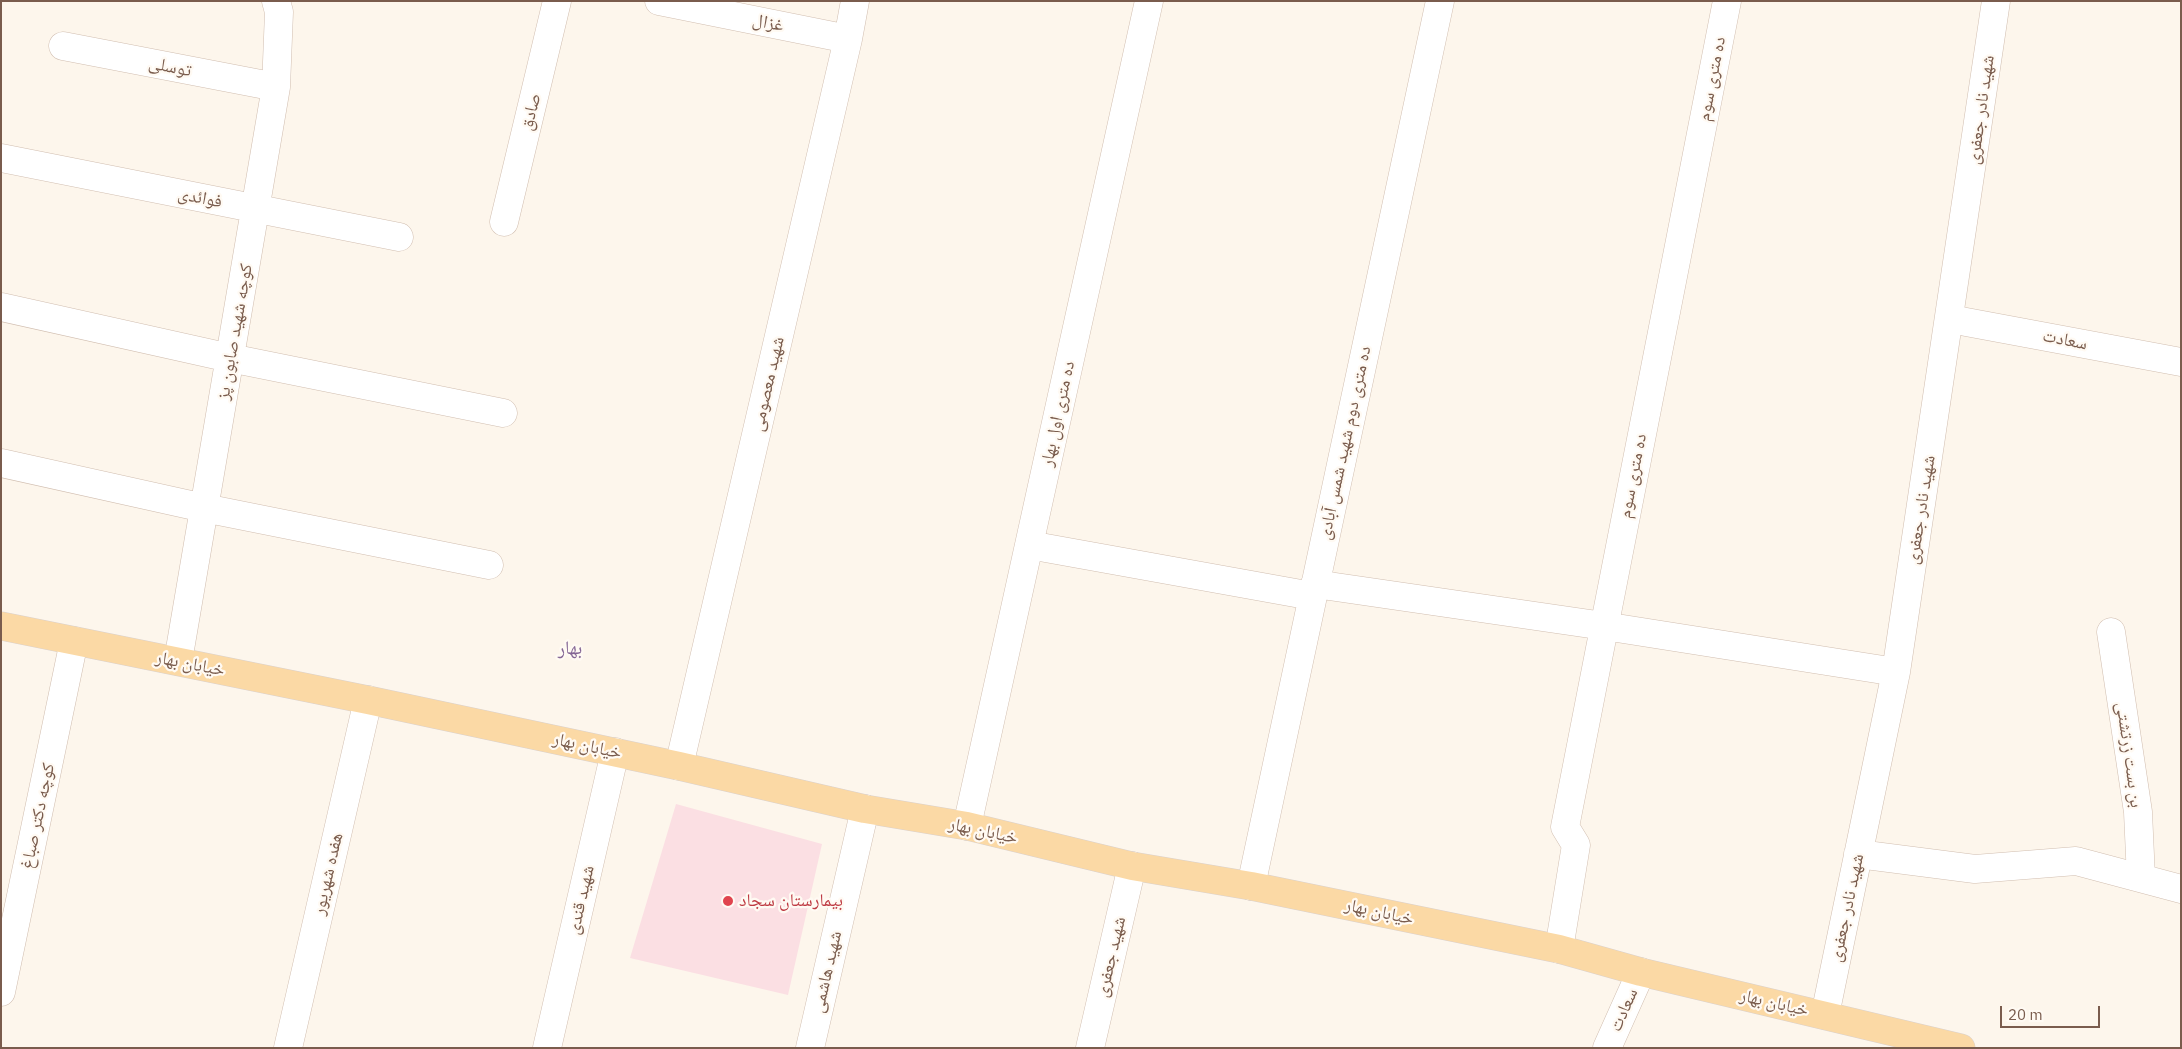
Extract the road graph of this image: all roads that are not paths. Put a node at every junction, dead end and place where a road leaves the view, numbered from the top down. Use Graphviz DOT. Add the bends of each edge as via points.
graph roads {
  1 [pos="276,1"];
  2 [pos="557,1"];
  3 [pos="659,1"];
  4 [pos="855,1"];
  5 [pos="1149,1"];
  6 [pos="1440,1"];
  7 [pos="1727,1"];
  8 [pos="1996,1"];
  9 [pos="848,39"];
  10 [pos="63,46"];
  11 [pos="276,87"];
  12 [pos="1,158"];
  13 [pos="256,209"];
  14 [pos="504,222"];
  15 [pos="399,237"];
  16 [pos="1,307"];
  17 [pos="1950,319"];
  18 [pos="230,358"];
  19 [pos="2181,362"];
  20 [pos="503,413"];
  21 [pos="1,463"];
  22 [pos="204,508"];
  23 [pos="1029,545"];
  24 [pos="489,565"];
  25 [pos="1314,590"];
  26 [pos="1,626"];
  27 [pos="1604,626"];
  28 [pos="2111,632"];
  29 [pos="74,641"];
  30 [pos="178,661"];
  31 [pos="1896,672"];
  32 [pos="368,700"];
  33 [pos="615,752"];
  34 [pos="679,766"];
  35 [pos="865,809"];
  36 [pos="967,826"];
  37 [pos="1858,854"];
  38 [pos="1132,866"];
  39 [pos="2141,878"];
  40 [pos="1251,886"];
  41 [pos="2181,889"];
  42 [pos="1559,949"];
  43 [pos="1641,972"];
  44 [pos="1,992"];
  45 [pos="1825,1015"];
  46 [pos="288,1048"];
  47 [pos="547,1048"];
  48 [pos="810,1048"];
  49 [pos="1090,1048"];
  50 [pos="1607,1048"];
  51 [pos="1961,1048"];
  1 -- 11 [label="street, کوچه شهید صابون پز"];
  2 -- 14 [label="street, صادق"];
  3 -- 9 [label="street, غزال"];
  4 -- 9 [label="street, شهید معصومی"];
  5 -- 23 [label="street, ده متری اول بهار"];
  6 -- 25 [label="street, ده متری دوم شهید شمس آبادی"];
  7 -- 27 [label="street, ده متری سوم"];
  8 -- 17 [label="street, شهید نادر جعفری"];
  9 -- 34 [label="street, شهید معصومی"];
  10 -- 11 [label="street, توسلی"];
  11 -- 13 [label="street, کوچه شهید صابون پز"];
  12 -- 13 [label="street, فوائدی"];
  13 -- 15 [label="street, فوائدی"];
  13 -- 18 [label="street, کوچه شهید صابون پز"];
  16 -- 18 [label="street"];
  17 -- 19 [label="street, سعادت"];
  17 -- 31 [label="street, شهید نادر جعفری"];
  18 -- 20 [label="street"];
  18 -- 22 [label="street, کوچه شهید صابون پز"];
  21 -- 22 [label="street"];
  22 -- 24 [label="street"];
  22 -- 30 [label="street, کوچه شهید صابون پز"];
  23 -- 25 [label="street"];
  23 -- 36 [label="street, ده متری اول بهار"];
  25 -- 27 [label="street"];
  25 -- 40 [label="street, ده متری دوم شهید شمس آبادی"];
  26 -- 29 [label="main road, خیابان بهار"];
  27 -- 31 [label="street"];
  27 -- 42 [label="street, ده متری سوم" via="1565,827 1576,845"];
  28 -- 39 [label="street, بن بست زرتشتی" via="2138,812"];
  29 -- 30 [label="main road, خیابان بهار"];
  29 -- 44 [label="street, کوچه دکتر صباغ"];
  30 -- 32 [label="main road, خیابان بهار"];
  31 -- 37 [label="street, شهید نادر جعفری"];
  32 -- 33 [label="main road, خیابان بهار"];
  32 -- 46 [label="street, هفده شهریور"];
  33 -- 34 [label="main road, خیابان بهار"];
  33 -- 47 [label="street, شهید قندی"];
  34 -- 35 [label="main road, خیابان بهار"];
  35 -- 36 [label="main road, خیابان بهار"];
  35 -- 48 [label="street, شهید هاشمی"];
  36 -- 38 [label="main road, خیابان بهار"];
  37 -- 39 [label="street" via="1975,869 2076,860"];
  37 -- 45 [label="street, شهید نادر جعفری"];
  38 -- 40 [label="main road, خیابان بهار"];
  38 -- 49 [label="street, شهید جعفری"];
  39 -- 41 [label="street"];
  40 -- 42 [label="main road, خیابان بهار"];
  42 -- 43 [label="main road, خیابان بهار"];
  43 -- 45 [label="main road, خیابان بهار"];
  43 -- 50 [label="street, سعادت"];
  45 -- 51 [label="main road, خیابان بهار"];
}
